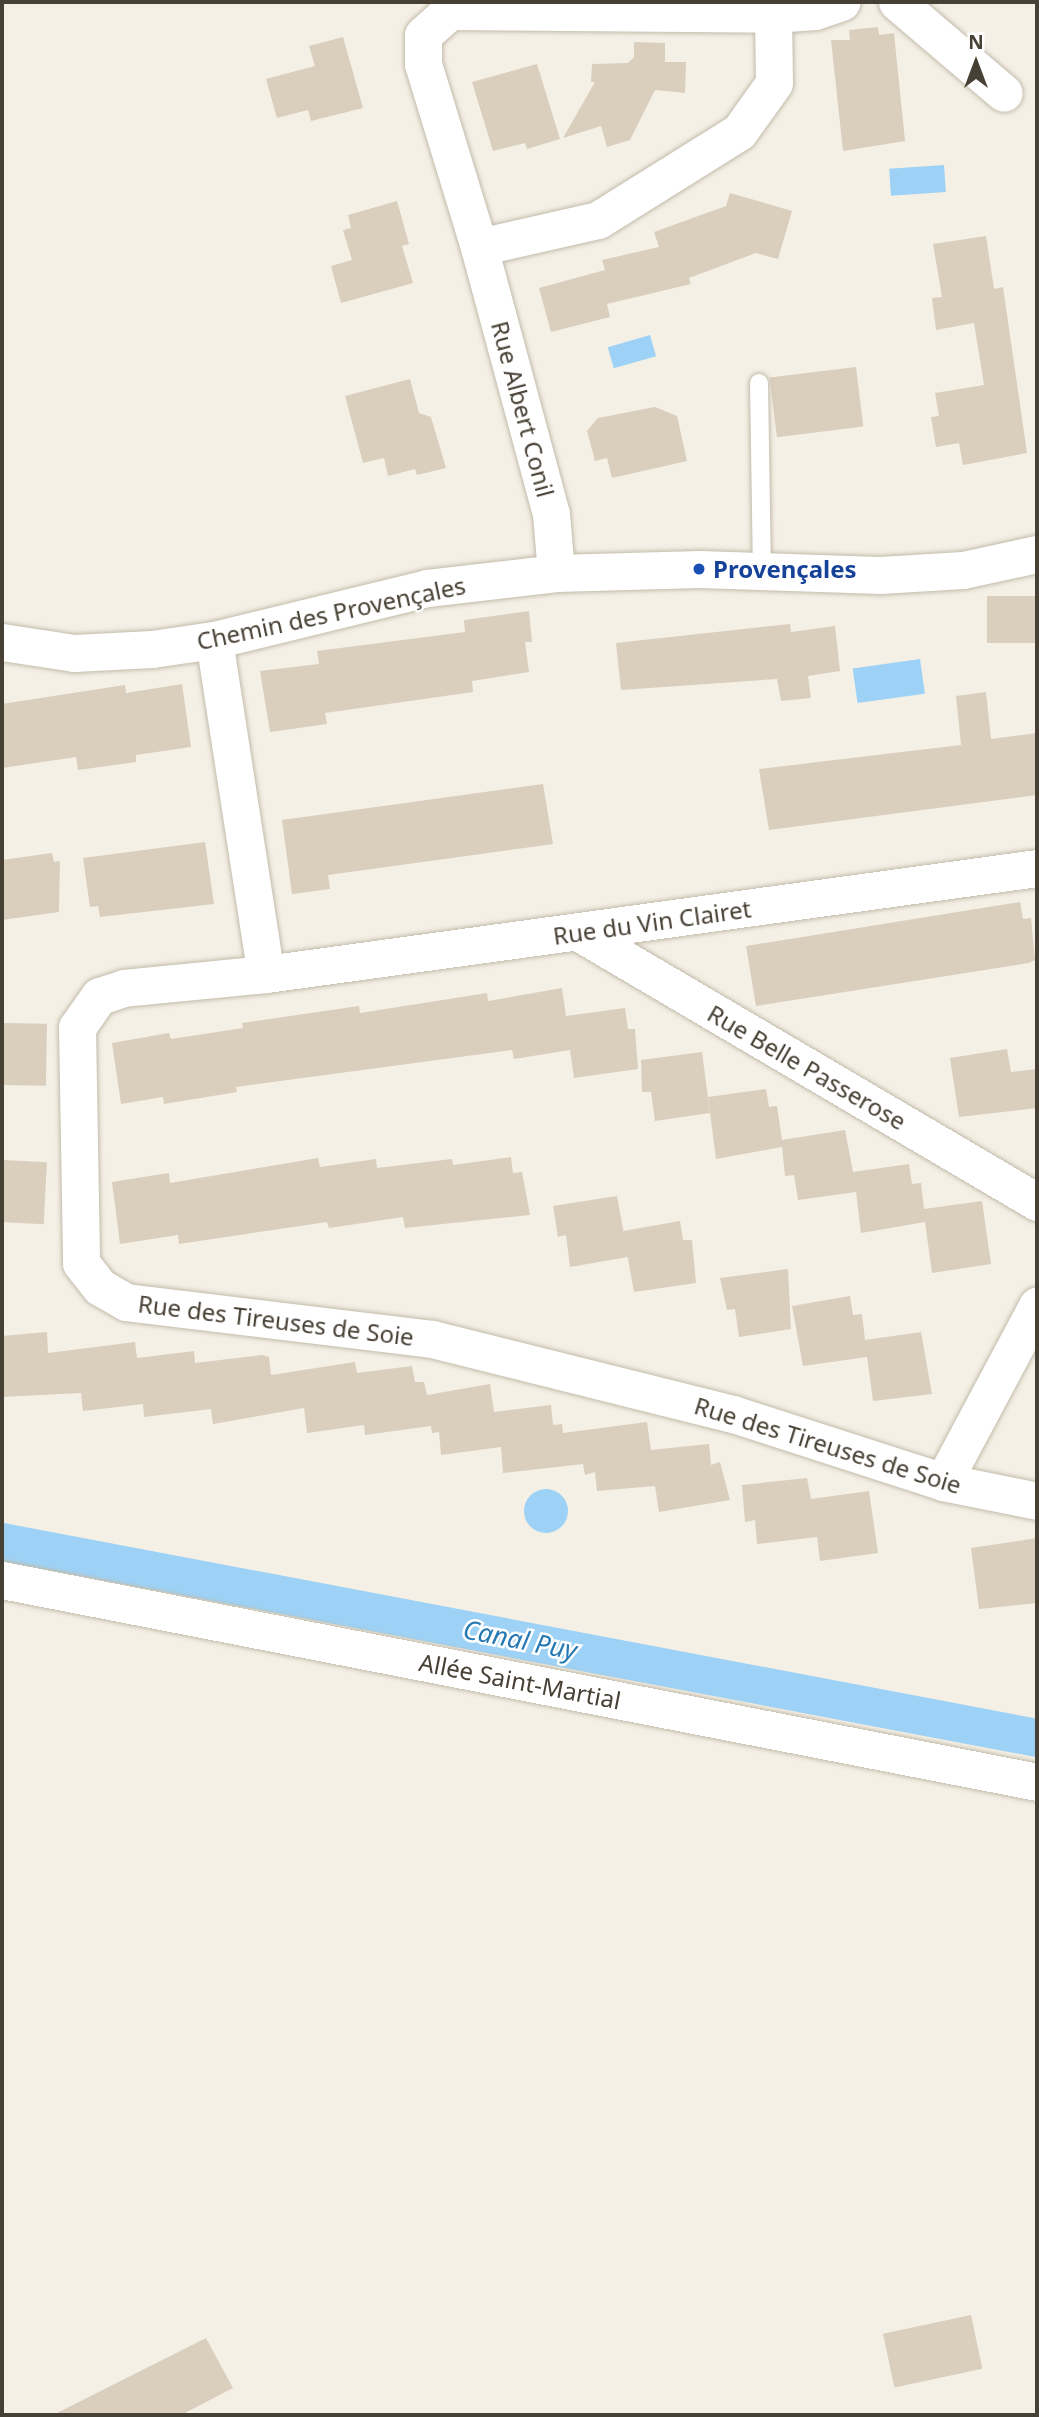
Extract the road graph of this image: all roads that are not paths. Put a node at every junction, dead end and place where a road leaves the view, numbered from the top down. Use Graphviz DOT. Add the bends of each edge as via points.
graph roads {
  1 [pos="841,2"];
  2 [pos="897,2"];
  3 [pos="773,14"];
  4 [pos="1004,93"];
  5 [pos="479,247"];
  6 [pos="759,383"];
  7 [pos="1037,554"];
  8 [pos="762,571"];
  9 [pos="556,573"];
  10 [pos="214,640"];
  11 [pos="2,642"];
  12 [pos="1037,868"];
  13 [pos="578,932"];
  14 [pos="266,974"];
  15 [pos="1037,1202"];
  16 [pos="1037,1306"];
  17 [pos="943,1482"];
  18 [pos="1037,1501"];
  19 [pos="2,1580"];
  20 [pos="1037,1782"];
  1 -- 3 [label="street, Rue Albert Conil" via="816,11"];
  2 -- 4 [label="street"];
  3 -- 5 [label="street" via="774,83 739,132 598,220"];
  3 -- 5 [label="street, Rue Albert Conil" via="450,11 423,35 422,64"];
  5 -- 9 [label="street, Rue Albert Conil" via="551,514"];
  6 -- 8 [label="lane"];
  7 -- 8 [label="street, Chemin des Provençales" via="936,572"];
  8 -- 9 [label="street, Chemin des Provençales"];
  9 -- 10 [label="street, Chemin des Provençales" via="427,588"];
  10 -- 11 [label="street, Chemin des Provençales" via="74,653"];
  10 -- 14 [label="street"];
  12 -- 13 [label="street, Rue du Vin Clairet"];
  13 -- 14 [label="street, Rue du Vin Clairet"];
  13 -- 15 [label="street, Rue Belle Passerose"];
  14 -- 17 [label="street, Rue des Tireuses de Soie" via="124,989 99,996 77,1027 80,1262 100,1287 126,1302 432,1339 733,1414"];
  16 -- 17 [label="street"];
  17 -- 18 [label="street, Rue des Tireuses de Soie"];
  19 -- 20 [label="street, Allée Saint-Martial"];
}
